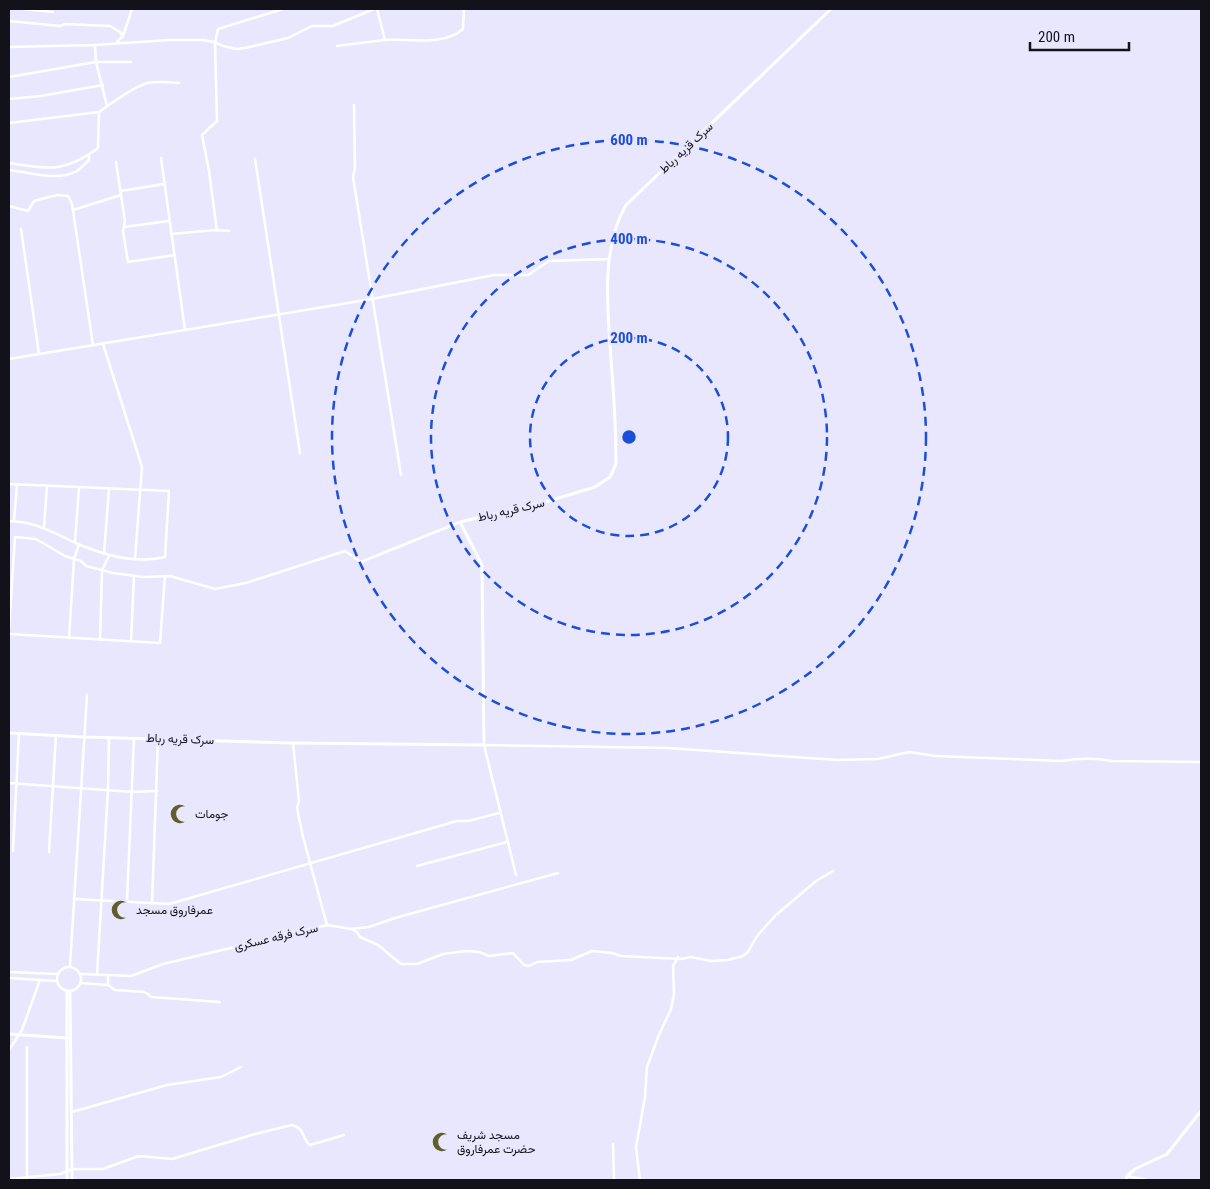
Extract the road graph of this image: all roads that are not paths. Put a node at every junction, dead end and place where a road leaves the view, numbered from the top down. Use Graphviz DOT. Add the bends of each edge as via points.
graph roads {
  1 [pos="23,9"];
  2 [pos="132,9"];
  3 [pos="283,9"];
  4 [pos="376,9"];
  5 [pos="464,9"];
  6 [pos="831,9"];
  7 [pos="53,12"];
  8 [pos="9,21"];
  9 [pos="123,36"];
  10 [pos="385,40"];
  11 [pos="116,43"];
  12 [pos="215,43"];
  13 [pos="95,45"];
  14 [pos="337,46"];
  15 [pos="9,47"];
  16 [pos="96,62"];
  17 [pos="131,62"];
  18 [pos="9,77"];
  19 [pos="179,83"];
  20 [pos="103,85"];
  21 [pos="9,99"];
  22 [pos="354,105"];
  23 [pos="107,106"];
  24 [pos="99,112"];
  25 [pos="9,123"];
  26 [pos="89,155"];
  27 [pos="161,158"];
  28 [pos="256,159"];
  29 [pos="116,162"];
  30 [pos="9,164"];
  31 [pos="9,170"];
  32 [pos="164,184"];
  33 [pos="121,193"];
  34 [pos="9,206"];
  35 [pos="72,210"];
  36 [pos="169,221"];
  37 [pos="124,227"];
  38 [pos="21,229"];
  39 [pos="217,231"];
  40 [pos="229,231"];
  41 [pos="171,234"];
  42 [pos="175,255"];
  43 [pos="610,260"];
  44 [pos="372,299"];
  45 [pos="279,315"];
  46 [pos="185,331"];
  47 [pos="103,344"];
  48 [pos="93,345"];
  49 [pos="38,354"];
  50 [pos="9,359"];
  51 [pos="300,453"];
  52 [pos="401,475"];
  53 [pos="9,484"];
  54 [pos="17,484"];
  55 [pos="47,486"];
  56 [pos="78,488"];
  57 [pos="109,489"];
  58 [pos="139,490"];
  59 [pos="9,521"];
  60 [pos="14,521"];
  61 [pos="460,522"];
  62 [pos="44,527"];
  63 [pos="75,542"];
  64 [pos="79,544"];
  65 [pos="104,554"];
  66 [pos="108,556"];
  67 [pos="74,559"];
  68 [pos="135,559"];
  69 [pos="102,570"];
  70 [pos="134,576"];
  71 [pos="165,576"];
  72 [pos="9,629"];
  73 [pos="9,634"];
  74 [pos="69,638"];
  75 [pos="100,640"];
  76 [pos="131,641"];
  77 [pos="87,695"];
  78 [pos="9,733"];
  79 [pos="19,733"];
  80 [pos="56,735"];
  81 [pos="83,737"];
  82 [pos="109,737"];
  83 [pos="134,738"];
  84 [pos="158,739"];
  85 [pos="293,743"];
  86 [pos="484,745"];
  87 [pos="1201,762"];
  88 [pos="9,783"];
  89 [pos="16,784"];
  90 [pos="54,787"];
  91 [pos="80,788"];
  92 [pos="108,790"];
  93 [pos="157,791"];
  94 [pos="132,792"];
  95 [pos="499,813"];
  96 [pos="507,842"];
  97 [pos="13,851"];
  98 [pos="49,852"];
  99 [pos="310,862"];
  100 [pos="417,866"];
  101 [pos="834,871"];
  102 [pos="558,873"];
  103 [pos="516,875"];
  104 [pos="74,899"];
  105 [pos="101,900"];
  106 [pos="127,902"];
  107 [pos="152,904"];
  108 [pos="327,926"];
  109 [pos="351,929"];
  110 [pos="678,957"];
  111 [pos="70,966"];
  112 [pos="9,972"];
  113 [pos="57,974"];
  114 [pos="80,974"];
  115 [pos="97,976"];
  116 [pos="108,977"];
  117 [pos="9,978"];
  118 [pos="40,980"];
  119 [pos="56,981"];
  120 [pos="80,983"];
  121 [pos="108,985"];
  122 [pos="69,991"];
  123 [pos="220,1002"];
  124 [pos="9,1034"];
  125 [pos="20,1034"];
  126 [pos="67,1038"];
  127 [pos="27,1047"];
  128 [pos="9,1050"];
  129 [pos="241,1067"];
  130 [pos="1201,1111"];
  131 [pos="72,1112"];
  132 [pos="344,1135"];
  133 [pos="613,1144"];
  134 [pos="72,1169"];
  135 [pos="67,1171"];
  136 [pos="1127,1178"];
  137 [pos="9,1179"];
  138 [pos="27,1179"];
  139 [pos="67,1180"];
  140 [pos="72,1180"];
  141 [pos="614,1180"];
  142 [pos="640,1180"];
  143 [pos="1147,1180"];
  1 -- 7 [label="street"];
  2 -- 9 [label="street"];
  3 -- 12 [label="street" via="218,29"];
  4 -- 10 [label="street"];
  4 -- 12 [label="street" via="333,26 312,26 288,38 245,48"];
  5 -- 10 [label="street" via="463,29 456,35 420,42"];
  6 -- 43 [label="street, سرک قریه رباط" via="626,205 617,220"];
  8 -- 9 [label="street" via="110,26"];
  9 -- 11 [label="street"];
  10 -- 14 [label="street"];
  11 -- 12 [label="street" via="169,40"];
  11 -- 13 [label="street"];
  12 -- 39 [label="street" via="217,121 202,135"];
  13 -- 15 [label="street"];
  13 -- 16 [label="street"];
  16 -- 17 [label="street"];
  16 -- 18 [label="street"];
  16 -- 20 [label="street"];
  19 -- 23 [label="street" via="147,83"];
  20 -- 21 [label="street"];
  20 -- 23 [label="street"];
  22 -- 44 [label="street" via="353,177"];
  23 -- 24 [label="street"];
  24 -- 25 [label="street"];
  24 -- 26 [label="street" via="98,148"];
  26 -- 30 [label="street" via="64,167"];
  26 -- 31 [label="street" via="89,160 76,171 64,175 44,176"];
  27 -- 32 [label="street"];
  28 -- 45 [label="street"];
  29 -- 33 [label="street"];
  32 -- 33 [label="street"];
  32 -- 36 [label="street"];
  33 -- 35 [label="street"];
  33 -- 37 [label="street"];
  34 -- 35 [label="street" via="28,211 34,201 57,195 68,196"];
  35 -- 48 [label="street"];
  36 -- 37 [label="street"];
  36 -- 41 [label="street"];
  37 -- 42 [label="street" via="129,263"];
  38 -- 49 [label="street"];
  39 -- 40 [label="street"];
  39 -- 41 [label="street"];
  41 -- 42 [label="street"];
  42 -- 46 [label="street"];
  43 -- 44 [label="street" via="549,261 528,275 494,275"];
  43 -- 61 [label="street, سرک قریه رباط" via="608,303 616,464 610,477 595,487 549,501"];
  44 -- 45 [label="street"];
  44 -- 52 [label="street"];
  45 -- 46 [label="street"];
  45 -- 51 [label="street"];
  46 -- 47 [label="street"];
  47 -- 48 [label="street"];
  47 -- 58 [label="street" via="142,467"];
  48 -- 49 [label="street"];
  49 -- 50 [label="street"];
  53 -- 54 [label="street"];
  54 -- 55 [label="street"];
  54 -- 60 [label="street"];
  55 -- 56 [label="street"];
  55 -- 62 [label="street"];
  56 -- 57 [label="street"];
  56 -- 63 [label="street"];
  57 -- 58 [label="street"];
  57 -- 65 [label="street"];
  58 -- 68 [label="street"];
  58 -- 68 [label="street" via="170,491 166,557 148,561"];
  59 -- 60 [label="street"];
  60 -- 62 [label="street"];
  61 -- 71 [label="street" via="361,562 345,551 246,583 215,589"];
  61 -- 86 [label="street, سرک قریه رباط" via="482,565"];
  62 -- 63 [label="street"];
  63 -- 64 [label="street"];
  64 -- 65 [label="street"];
  64 -- 67 [label="street"];
  65 -- 66 [label="street"];
  66 -- 68 [label="street"];
  66 -- 69 [label="street"];
  67 -- 69 [label="street"];
  67 -- 72 [label="street" via="36,539 15,537"];
  67 -- 74 [label="street"];
  69 -- 70 [label="street"];
  69 -- 75 [label="street"];
  70 -- 71 [label="street"];
  70 -- 76 [label="street"];
  71 -- 76 [label="street" via="160,643"];
  73 -- 74 [label="street"];
  74 -- 75 [label="street"];
  75 -- 76 [label="street"];
  77 -- 81 [label="street"];
  78 -- 79 [label="street, سرک قریه رباط"];
  79 -- 80 [label="street, سرک قریه رباط"];
  79 -- 89 [label="street"];
  80 -- 81 [label="street, سرک قریه رباط"];
  80 -- 90 [label="street"];
  81 -- 82 [label="street, سرک قریه رباط"];
  81 -- 91 [label="street"];
  82 -- 83 [label="street, سرک قریه رباط"];
  82 -- 92 [label="street"];
  83 -- 84 [label="street, سرک قریه رباط"];
  83 -- 94 [label="street"];
  84 -- 85 [label="street, سرک قریه رباط"];
  84 -- 93 [label="street"];
  85 -- 86 [label="street, سرک قریه رباط"];
  85 -- 99 [label="street" via="297,808"];
  86 -- 87 [label="street" via="668,748 837,760 878,759 909,752 1062,761 1099,758"];
  86 -- 95 [label="street"];
  88 -- 89 [label="street"];
  89 -- 90 [label="street"];
  89 -- 97 [label="street"];
  90 -- 91 [label="street"];
  90 -- 98 [label="street"];
  91 -- 92 [label="street"];
  91 -- 104 [label="street"];
  92 -- 94 [label="street"];
  92 -- 105 [label="street"];
  93 -- 94 [label="street"];
  93 -- 107 [label="street"];
  94 -- 106 [label="street"];
  95 -- 96 [label="street"];
  95 -- 99 [label="street" via="457,821"];
  96 -- 100 [label="street"];
  96 -- 103 [label="street"];
  99 -- 107 [label="street" via="169,904"];
  99 -- 108 [label="street"];
  101 -- 110 [label="street" via="816,881 776,915 743,956 711,961"];
  102 -- 109 [label="street, سرک فرقه عسکری"];
  104 -- 105 [label="street"];
  104 -- 111 [label="street"];
  105 -- 106 [label="street"];
  105 -- 115 [label="street"];
  106 -- 107 [label="street"];
  108 -- 109 [label="street, سرک فرقه عسکری"];
  108 -- 116 [label="street, سرک فرقه عسکری" via="163,964 131,976"];
  109 -- 110 [label="street" via="401,964 417,964 444,954 466,951 489,956 513,953 528,966 537,962 571,960 592,951 621,956"];
  110 -- 142 [label="street" via="673,966 671,1009 647,1067 636,1147"];
  111 -- 113 [label="street"];
  111 -- 114 [label="street"];
  112 -- 113 [label="street"];
  113 -- 119 [label="street"];
  114 -- 115 [label="street, سرک فرقه عسکری"];
  114 -- 120 [label="street"];
  115 -- 116 [label="street, سرک فرقه عسکری"];
  116 -- 121 [label="street"];
  117 -- 118 [label="street"];
  118 -- 119 [label="street"];
  118 -- 125 [label="street"];
  119 -- 122 [label="street"];
  120 -- 121 [label="street"];
  120 -- 122 [label="street"];
  121 -- 123 [label="street" via="115,990 144,992 151,997"];
  122 -- 126 [label="street"];
  122 -- 131 [label="street"];
  124 -- 125 [label="street"];
  125 -- 126 [label="street"];
  125 -- 128 [label="street"];
  126 -- 135 [label="street"];
  127 -- 138 [label="street"];
  129 -- 131 [label="street" via="221,1077 167,1085"];
  130 -- 136 [label="street" via="1167,1154 1136,1169"];
  131 -- 134 [label="street"];
  132 -- 134 [label="street" via="310,1145 302,1131 292,1125 172,1159 139,1156 103,1169"];
  133 -- 141 [label="street"];
  134 -- 135 [label="street"];
  134 -- 140 [label="street"];
  135 -- 138 [label="street"];
  135 -- 139 [label="street"];
  136 -- 143 [label="street"];
  137 -- 138 [label="street"];
}
